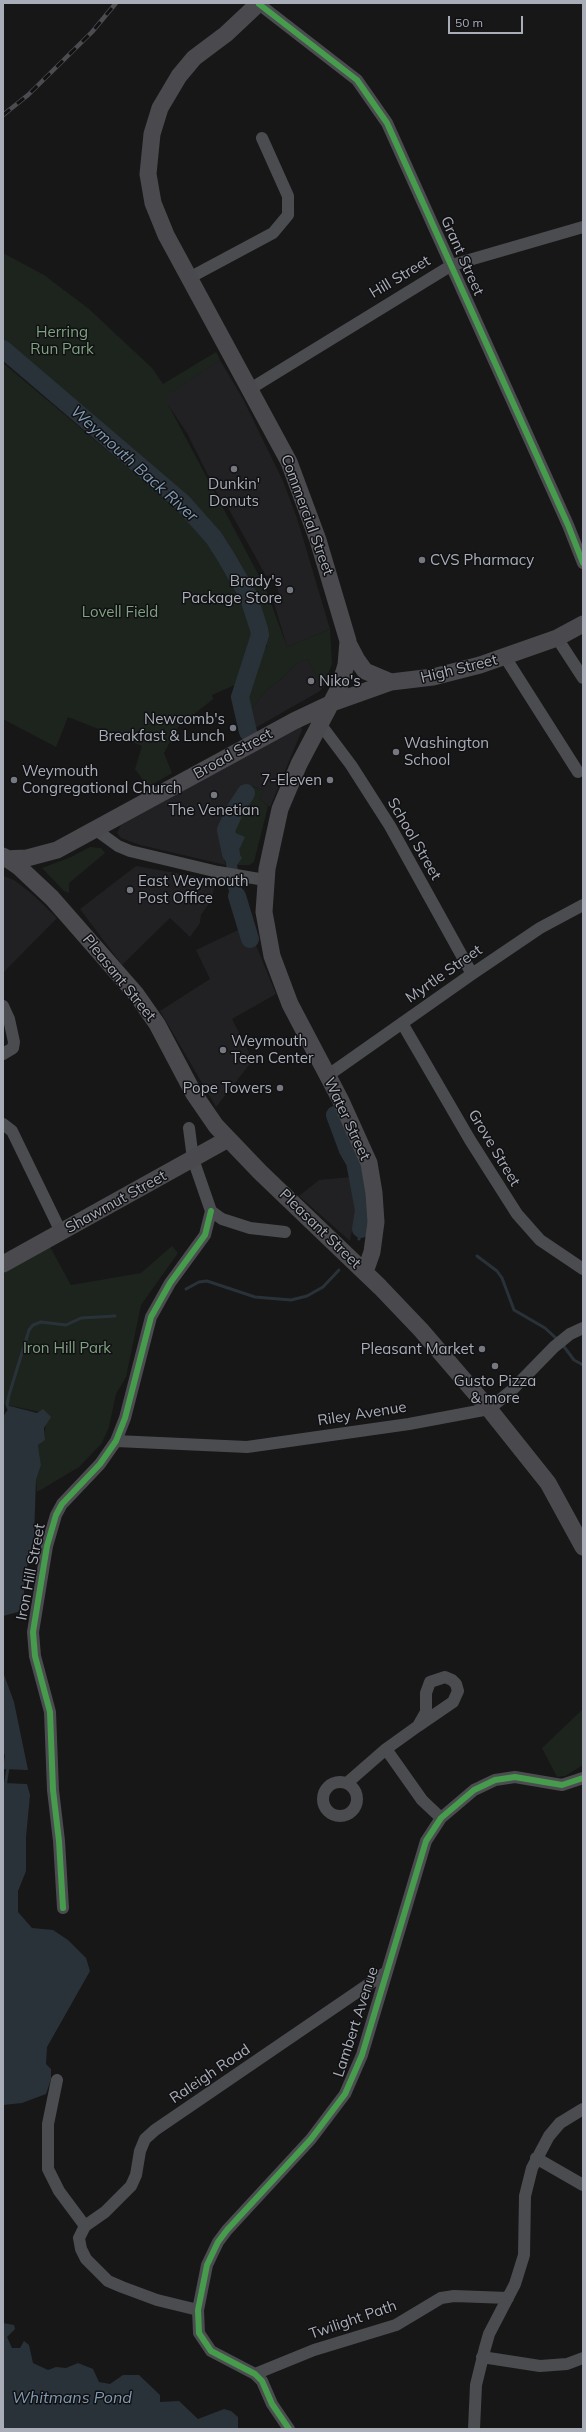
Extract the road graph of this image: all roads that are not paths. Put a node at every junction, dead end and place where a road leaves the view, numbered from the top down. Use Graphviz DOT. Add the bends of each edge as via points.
graph roads {
  1 [pos="259,3"];
  2 [pos="262,138"];
  3 [pos="583,227"];
  4 [pos="452,265"];
  5 [pos="189,278"];
  6 [pos="250,389"];
  7 [pos="583,563"];
  8 [pos="583,624"];
  9 [pos="557,638"];
  10 [pos="348,641"];
  11 [pos="505,657"];
  12 [pos="583,678"];
  13 [pos="391,682"];
  14 [pos="332,703"];
  15 [pos="321,725"];
  16 [pos="578,772"];
  17 [pos="96,830"];
  18 [pos="5,858"];
  19 [pos="258,879"];
  20 [pos="583,905"];
  21 [pos="472,974"];
  22 [pos="3,1006"];
  23 [pos="402,1023"];
  24 [pos="8,1051"];
  25 [pos="327,1076"];
  26 [pos="3,1124"];
  27 [pos="189,1128"];
  28 [pos="228,1139"];
  29 [pos="193,1159"];
  30 [pos="211,1211"];
  31 [pos="61,1232"];
  32 [pos="285,1232"];
  33 [pos="3,1264"];
  34 [pos="583,1269"];
  35 [pos="365,1272"];
  36 [pos="583,1328"];
  37 [pos="489,1409"];
  38 [pos="116,1441"];
  39 [pos="583,1547"];
  40 [pos="418,1726"];
  41 [pos="386,1749"];
  42 [pos="583,1778"];
  43 [pos="347,1783"];
  44 [pos="441,1818"];
  45 [pos="63,1908"];
  46 [pos="385,1973"];
  47 [pos="57,2080"];
  48 [pos="583,2109"];
  49 [pos="536,2158"];
  50 [pos="583,2185"];
  51 [pos="85,2226"];
  52 [pos="508,2298"];
  53 [pos="198,2310"];
  54 [pos="482,2357"];
  55 [pos="583,2358"];
  56 [pos="255,2374"];
  57 [pos="289,2429"];
  58 [pos="474,2429"];
  1 -- 4 [label="street, Grant Street" via="347,71 367,92 395,140"];
  1 -- 5 [label="main road, Commercial Street" via="185,68 160,108 152,134 148,174 153,203 166,235"];
  2 -- 5 [label="street" via="288,196 288,215 273,233"];
  3 -- 4 [label="street, Hill Street"];
  4 -- 6 [label="street, Hill Street"];
  4 -- 7 [label="street, Grant Street"];
  5 -- 6 [label="main road, Commercial Street"];
  6 -- 10 [label="main road, Commercial Street" via="284,452 307,508"];
  8 -- 9 [label="main road, High Street"];
  9 -- 11 [label="main road, High Street"];
  9 -- 12 [label="street"];
  10 -- 13 [label="main road" via="365,671"];
  10 -- 14 [label="main road, Commercial Street" via="344,676"];
  11 -- 13 [label="main road, High Street" via="433,677"];
  11 -- 16 [label="street"];
  13 -- 14 [label="main road, High Street"];
  14 -- 15 [label="main road, Commercial Street"];
  14 -- 17 [label="main road, Broad Street"];
  15 -- 19 [label="main road, Commercial Street" via="299,764 282,804"];
  15 -- 21 [label="street, School Street" via="374,801"];
  17 -- 18 [label="main road, Broad Street" via="47,853"];
  17 -- 19 [label="street" via="118,846 130,851"];
  18 -- 28 [label="main road, Pleasant Street" via="32,878 148,1010 201,1105"];
  19 -- 25 [label="main road, Water Street" via="272,956 290,1004"];
  20 -- 21 [label="street, Myrtle Street" via="540,928"];
  21 -- 23 [label="street, Myrtle Street"];
  22 -- 24 [label="street" via="12,1032"];
  23 -- 25 [label="street, Myrtle Street"];
  23 -- 34 [label="street, Grove Street" via="470,1140 517,1214 540,1240"];
  25 -- 35 [label="main road, Water Street" via="358,1137 372,1178 375,1234"];
  26 -- 31 [label="street" via="12,1131"];
  27 -- 29 [label="street"];
  28 -- 29 [label="main road, Shawmut Street"];
  28 -- 35 [label="main road, Pleasant Street"];
  29 -- 30 [label="street"];
  29 -- 31 [label="main road, Shawmut Street"];
  30 -- 32 [label="street" via="222,1219 250,1228"];
  30 -- 38 [label="street, Iron Hill Street" via="205,1235 170,1283 152,1317 125,1418"];
  31 -- 33 [label="main road, Shawmut Street"];
  35 -- 37 [label="main road, Pleasant Street" via="421,1330"];
  36 -- 37 [label="street" via="570,1334 554,1347 511,1391"];
  37 -- 38 [label="street, Riley Avenue" via="409,1424 239,1448"];
  37 -- 39 [label="main road, Pleasant Street" via="548,1483"];
  38 -- 45 [label="street, Iron Hill Street" via="100,1464 62,1504 56,1515 46,1546 33,1619 35,1656 50,1712 53,1790"];
  40 -- 41 [label="street"];
  41 -- 43 [label="street"];
  41 -- 44 [label="street" via="422,1800"];
  42 -- 44 [label="street, Lambert Avenue" via="562,1785 515,1777 495,1780 474,1790"];
  44 -- 46 [label="street, Lambert Avenue" via="426,1841"];
  46 -- 51 [label="street, Raleigh Road" via="154,2130 145,2139 140,2150 136,2175 131,2186 105,2212"];
  46 -- 53 [label="street, Lambert Avenue" via="362,2055 346,2094 311,2139 218,2242 207,2265"];
  47 -- 51 [label="street" via="48,2124 48,2169 59,2191"];
  48 -- 49 [label="street" via="560,2123"];
  49 -- 50 [label="street"];
  49 -- 52 [label="street" via="525,2196 524,2255"];
  51 -- 53 [label="street" via="79,2238 81,2249 86,2259 108,2281 157,2300"];
  52 -- 54 [label="street" via="489,2334"];
  52 -- 56 [label="street, Twilight Path" via="441,2298 396,2325 314,2350"];
  53 -- 56 [label="street, Lambert Avenue" via="199,2333 211,2351"];
  54 -- 55 [label="street" via="540,2366 566,2364"];
  54 -- 58 [label="street" via="476,2385"];
  56 -- 57 [label="street, Lambert Avenue" via="262,2381 272,2404"];
}
